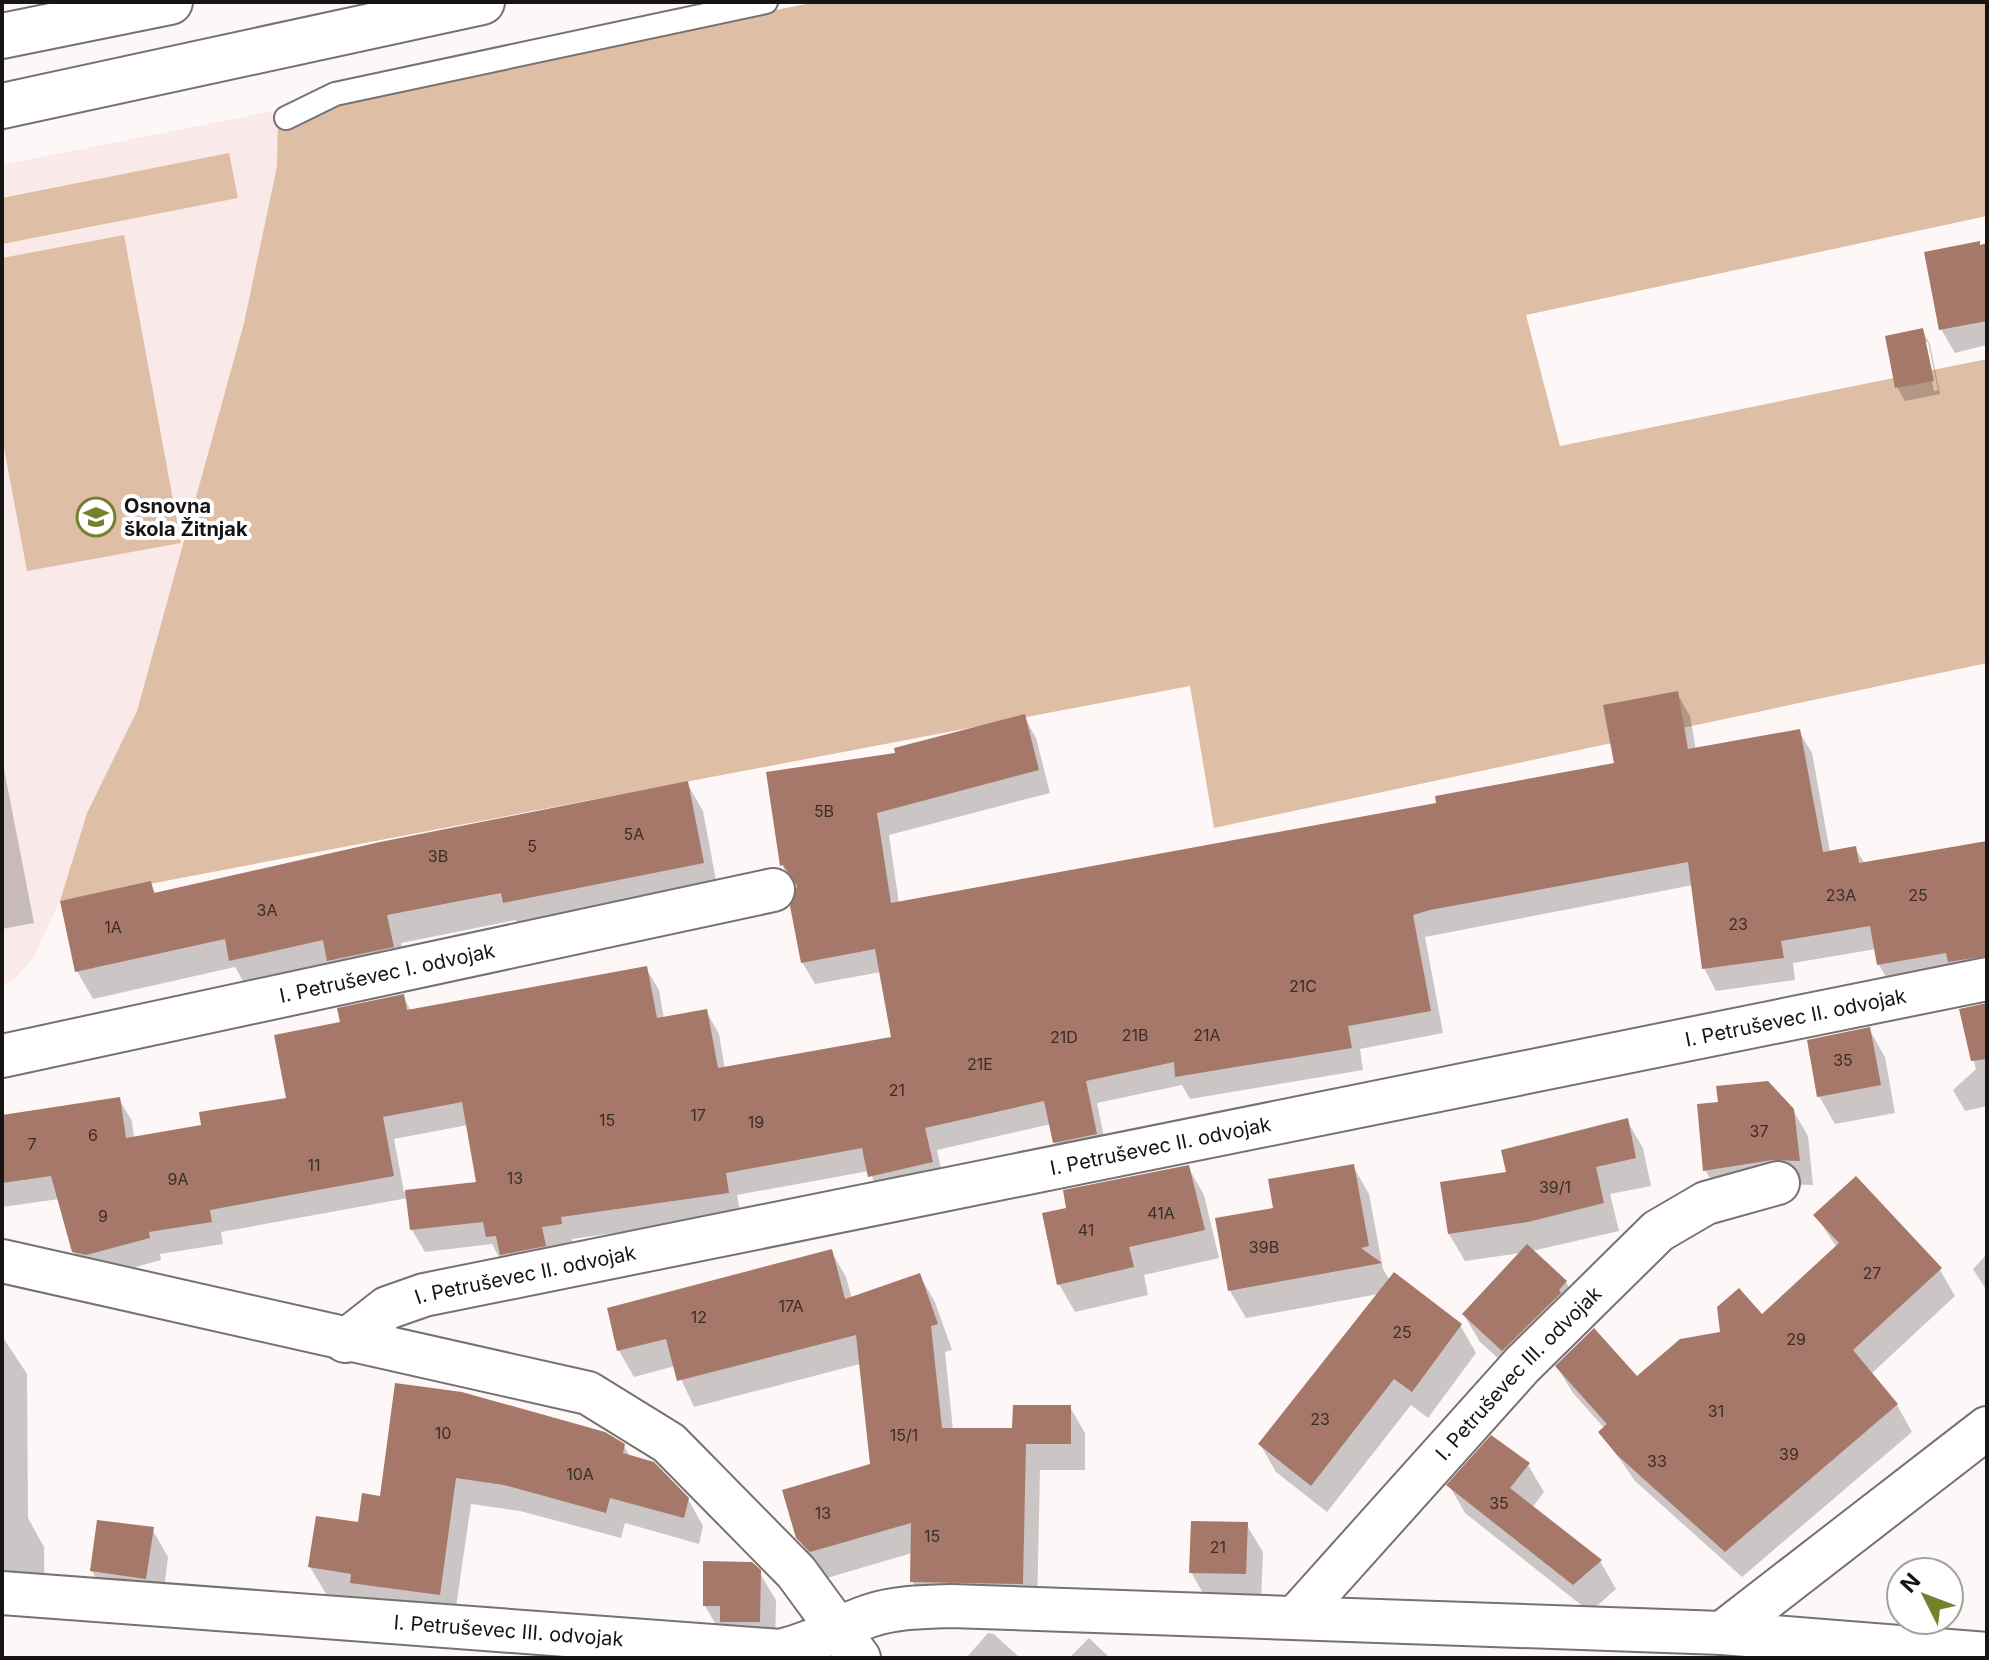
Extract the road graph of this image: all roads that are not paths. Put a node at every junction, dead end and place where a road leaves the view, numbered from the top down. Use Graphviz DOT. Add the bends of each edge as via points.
graph roads {
  1 [pos="170,2"];
  2 [pos="482,2"];
  3 [pos="766,2"];
  4 [pos="2,36"];
  5 [pos="2,106"];
  6 [pos="286,118"];
  7 [pos="773,890"];
  8 [pos="1987,979"];
  9 [pos="2,1056"];
  10 [pos="1778,1183"];
  11 [pos="2,1261"];
  12 [pos="345,1341"];
  13 [pos="1987,1428"];
  14 [pos="2,1593"];
  15 [pos="1296,1617"];
  16 [pos="1722,1633"];
  17 [pos="848,1645"];
  18 [pos="1987,1654"];
  1 -- 4 [label="main road"];
  2 -- 5 [label="main road"];
  3 -- 6 [label="lane" via="335,94"];
  7 -- 9 [label="street, I. Petruševec I. odvojak"];
  8 -- 12 [label="street, I. Petruševec II. odvojak" via="424,1295 387,1308"];
  10 -- 15 [label="street, I. Petruševec III. odvojak" via="1706,1203 1658,1231 1522,1365"];
  11 -- 12 [label="street"];
  12 -- 17 [label="street" via="588,1393 669,1443 796,1572"];
  13 -- 16 [label="street"];
  14 -- 17 [label="street, I. Petruševec III. odvojak" via="780,1651 811,1644"];
  15 -- 16 [label="street, I. Petruševec III. odvojak"];
  15 -- 17 [label="street, I. Petruševec III. odvojak" via="902,1608 867,1616"];
  16 -- 18 [label="street, I. Petruševec III. odvojak"];
}
